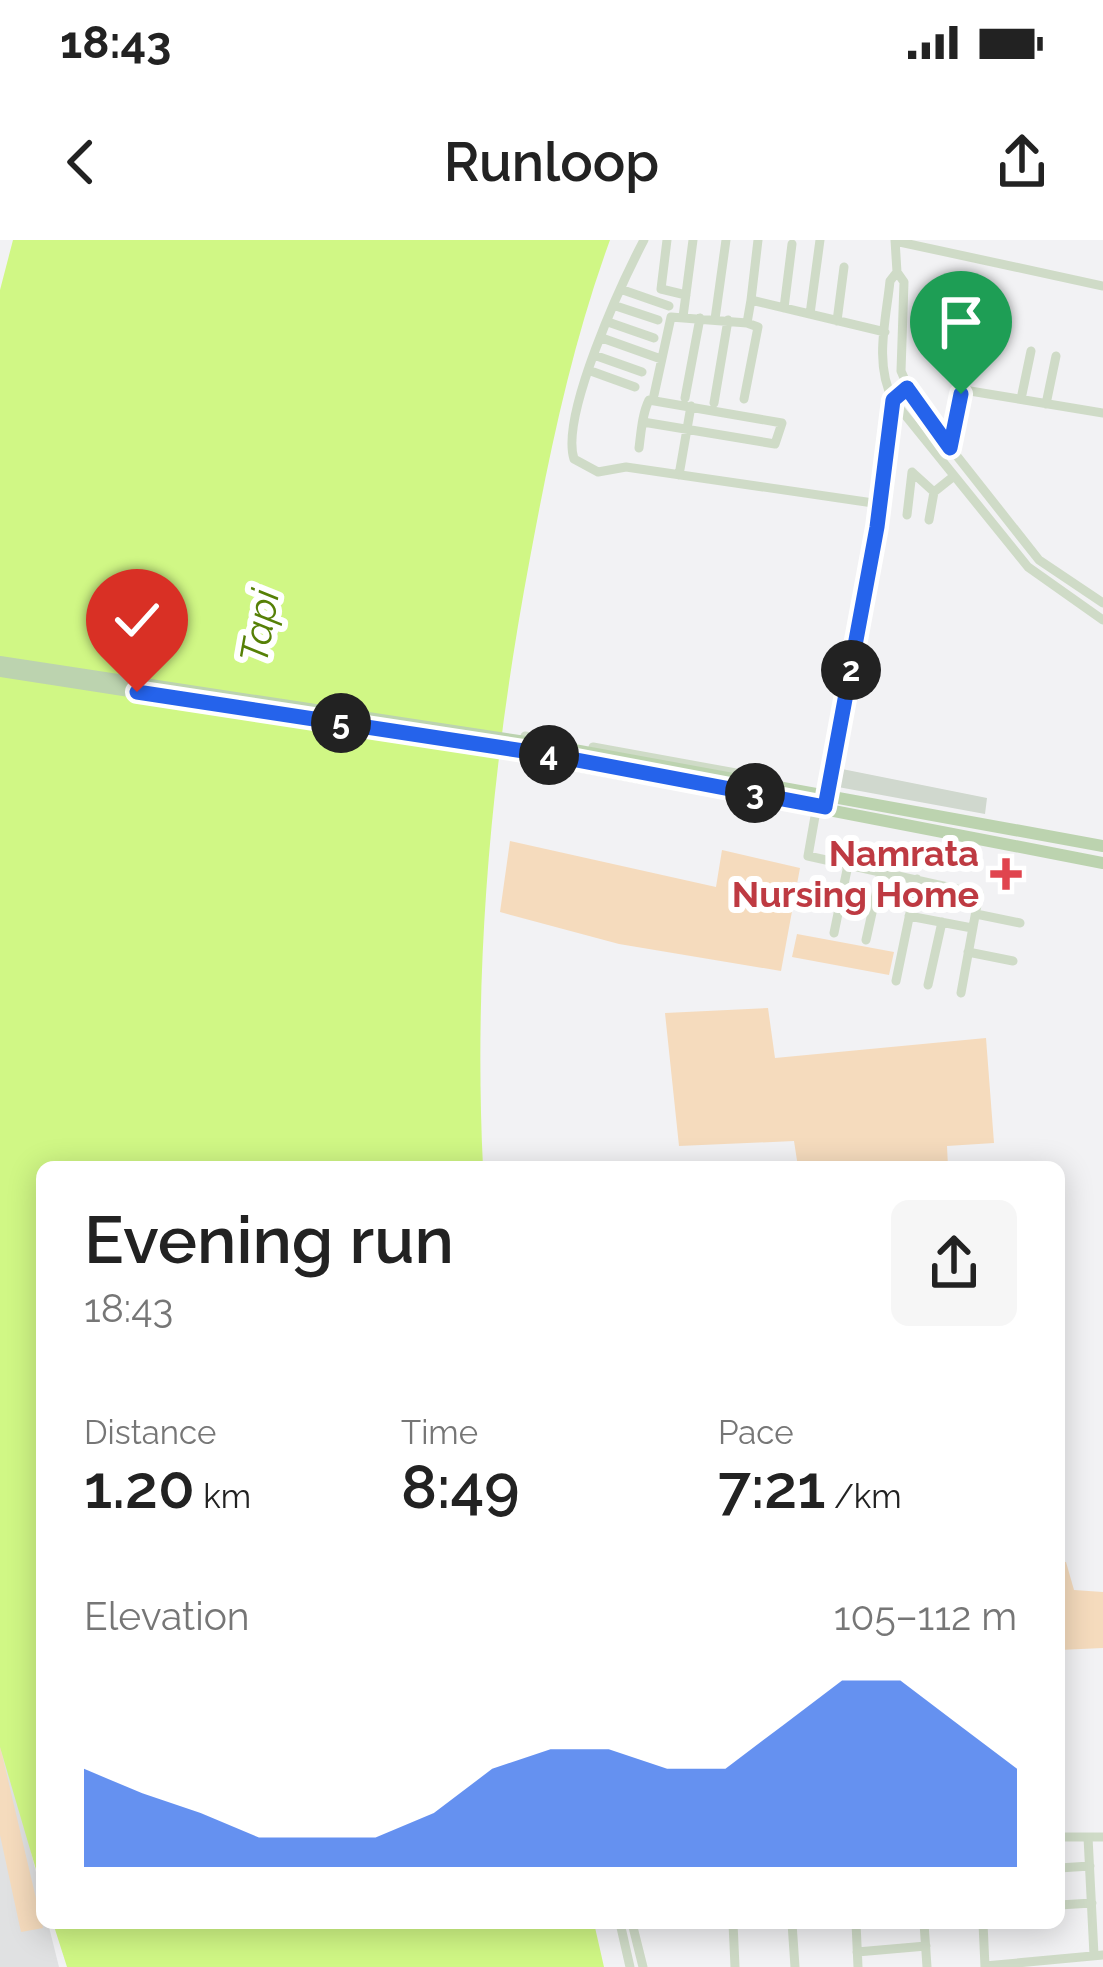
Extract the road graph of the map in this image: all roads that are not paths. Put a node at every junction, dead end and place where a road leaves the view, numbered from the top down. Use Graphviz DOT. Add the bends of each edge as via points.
graph roads {
  1 [pos="644,240"];
  2 [pos="667,240"];
  3 [pos="693,240"];
  4 [pos="726,240"];
  5 [pos="758,240"];
  6 [pos="820,240"];
  7 [pos="895,240"];
  8 [pos="792,244"];
  9 [pos="943,245"];
  10 [pos="844,267"];
  11 [pos="897,272"];
  12 [pos="1103,286"];
  13 [pos="623,290"];
  14 [pos="686,296"];
  15 [pos="751,301"];
  16 [pos="616,306"];
  17 [pos="669,306"];
  18 [pos="784,308"];
  19 [pos="810,314"];
  20 [pos="683,317"];
  21 [pos="700,319"];
  22 [pos="716,319"];
  23 [pos="658,320"];
  24 [pos="728,320"];
  25 [pos="837,321"];
  26 [pos="608,322"];
  27 [pos="747,323"];
  28 [pos="885,332"];
  29 [pos="602,338"];
  30 [pos="654,338"];
  31 [pos="1031,351"];
  32 [pos="594,355"];
  33 [pos="1056,356"];
  34 [pos="661,359"];
  35 [pos="588,370"];
  36 [pos="643,372"];
  37 [pos="635,387"];
  38 [pos="907,388"];
  39 [pos="654,395"];
  40 [pos="744,399"];
  41 [pos="1021,399"];
  42 [pos="893,400"];
  43 [pos="688,402"];
  44 [pos="715,403"];
  45 [pos="1046,404"];
  46 [pos="1103,413"];
  47 [pos="741,414"];
  48 [pos="643,422"];
  49 [pos="686,427"];
  50 [pos="736,438"];
  51 [pos="639,448"];
  52 [pos="950,448"];
  53 [pos="676,475"];
  54 [pos="954,476"];
  55 [pos="934,492"];
  56 [pos="880,504"];
  57 [pos="907,515"];
  58 [pos="929,520"];
  59 [pos="1103,604"];
  60 [pos="1103,620"];
  61 [pos="0,662"];
  62 [pos="0,671"];
  63 [pos="551,751"];
  64 [pos="754,788"];
  65 [pos="823,802"];
  66 [pos="1103,846"];
  67 [pos="1103,863"];
  68 [pos="848,865"];
  69 [pos="881,872"];
  70 [pos="916,879"];
  71 [pos="976,914"];
  72 [pos="909,916"];
  73 [pos="942,922"];
  74 [pos="1020,923"];
  75 [pos="972,928"];
  76 [pos="834,933"];
  77 [pos="866,940"];
  78 [pos="968,952"];
  79 [pos="1013,961"];
  80 [pos="896,981"];
  81 [pos="928,985"];
  82 [pos="961,993"];
  83 [pos="1088,1837"];
  84 [pos="1103,1837"];
  85 [pos="1065,1838"];
  86 [pos="1090,1866"];
  87 [pos="1065,1868"];
  88 [pos="1093,1903"];
  89 [pos="1065,1905"];
  90 [pos="621,1929"];
  91 [pos="634,1929"];
  92 [pos="733,1929"];
  93 [pos="792,1929"];
  94 [pos="856,1929"];
  95 [pos="925,1929"];
  96 [pos="983,1929"];
  97 [pos="926,1946"];
  98 [pos="857,1952"];
  99 [pos="1099,1955"];
  100 [pos="985,1966"];
  101 [pos="630,1967"];
  102 [pos="643,1967"];
  103 [pos="735,1967"];
  104 [pos="795,1967"];
  105 [pos="858,1967"];
  106 [pos="927,1967"];
  1 -- 13 [label="street"];
  2 -- 14 [label="street" via="661,289"];
  3 -- 14 [label="street"];
  4 -- 22 [label="street"];
  5 -- 15 [label="street"];
  6 -- 19 [label="street"];
  7 -- 9 [label="street"];
  7 -- 11 [label="street"];
  8 -- 18 [label="street"];
  9 -- 12 [label="street"];
  10 -- 25 [label="street"];
  11 -- 28 [label="street"];
  11 -- 38 [label="street" via="904,281"];
  13 -- 16 [label="street"];
  13 -- 17 [label="street"];
  14 -- 20 [label="street"];
  15 -- 18 [label="street"];
  15 -- 27 [label="street"];
  16 -- 23 [label="street"];
  16 -- 26 [label="street"];
  18 -- 19 [label="street"];
  19 -- 25 [label="street"];
  20 -- 21 [label="street"];
  20 -- 34 [label="street" via="668,321"];
  21 -- 22 [label="street"];
  21 -- 43 [label="street"];
  22 -- 24 [label="street"];
  24 -- 27 [label="street"];
  24 -- 44 [label="street"];
  25 -- 28 [label="street"];
  26 -- 29 [label="street"];
  26 -- 30 [label="street"];
  27 -- 40 [label="street" via="758,327"];
  28 -- 42 [label="street" via="883,373"];
  29 -- 32 [label="street"];
  29 -- 34 [label="street"];
  31 -- 41 [label="street"];
  32 -- 35 [label="street"];
  32 -- 36 [label="street"];
  33 -- 45 [label="street"];
  34 -- 39 [label="street"];
  35 -- 37 [label="street"];
  35 -- 53 [label="street" via="570,445 574,459 598,472 626,467"];
  38 -- 42 [label="street"];
  38 -- 52 [label="street"];
  41 -- 45 [label="street"];
  41 -- 52 [label="street" via="962,391"];
  42 -- 54 [label="street"];
  42 -- 56 [label="street"];
  43 -- 47 [label="street"];
  43 -- 48 [label="street" via="649,400"];
  43 -- 49 [label="street"];
  45 -- 46 [label="street"];
  47 -- 50 [label="street"];
  47 -- 50 [label="street" via="781,422 778,440"];
  48 -- 49 [label="street"];
  48 -- 51 [label="street"];
  49 -- 50 [label="street"];
  49 -- 53 [label="street"];
  52 -- 59 [label="street" via="1039,560"];
  53 -- 56 [label="street"];
  54 -- 55 [label="street"];
  54 -- 60 [label="street" via="1028,567"];
  55 -- 57 [label="street" via="912,472"];
  55 -- 58 [label="street"];
  56 -- 65 [label="street"];
  61 -- 63 [label="main road, bridge"];
  62 -- 63 [label="main road, bridge"];
  63 -- 64 [label="main road"];
  64 -- 64 [label="street" via="747,775 524,736 523,758 743,798"];
  64 -- 65 [label="main road"];
  65 -- 66 [label="main road"];
  65 -- 67 [label="main road"];
  65 -- 68 [label="street" via="807,855"];
  68 -- 69 [label="street"];
  68 -- 76 [label="street"];
  69 -- 70 [label="street"];
  69 -- 77 [label="street"];
  70 -- 71 [label="street" via="979,894"];
  70 -- 72 [label="street"];
  71 -- 74 [label="street"];
  71 -- 75 [label="street"];
  72 -- 73 [label="street"];
  72 -- 80 [label="street"];
  73 -- 75 [label="street"];
  73 -- 81 [label="street"];
  75 -- 78 [label="street"];
  78 -- 79 [label="street"];
  78 -- 82 [label="street"];
  83 -- 84 [label="street"];
  83 -- 85 [label="street"];
  83 -- 86 [label="street"];
  86 -- 87 [label="street"];
  86 -- 88 [label="street"];
  88 -- 89 [label="street"];
  88 -- 99 [label="street"];
  90 -- 101 [label="street"];
  91 -- 102 [label="street"];
  92 -- 103 [label="street"];
  93 -- 104 [label="street"];
  94 -- 98 [label="street"];
  95 -- 97 [label="street"];
  96 -- 100 [label="street"];
  97 -- 98 [label="street"];
  97 -- 106 [label="street"];
  98 -- 105 [label="street"];
  99 -- 100 [label="street"];
}
